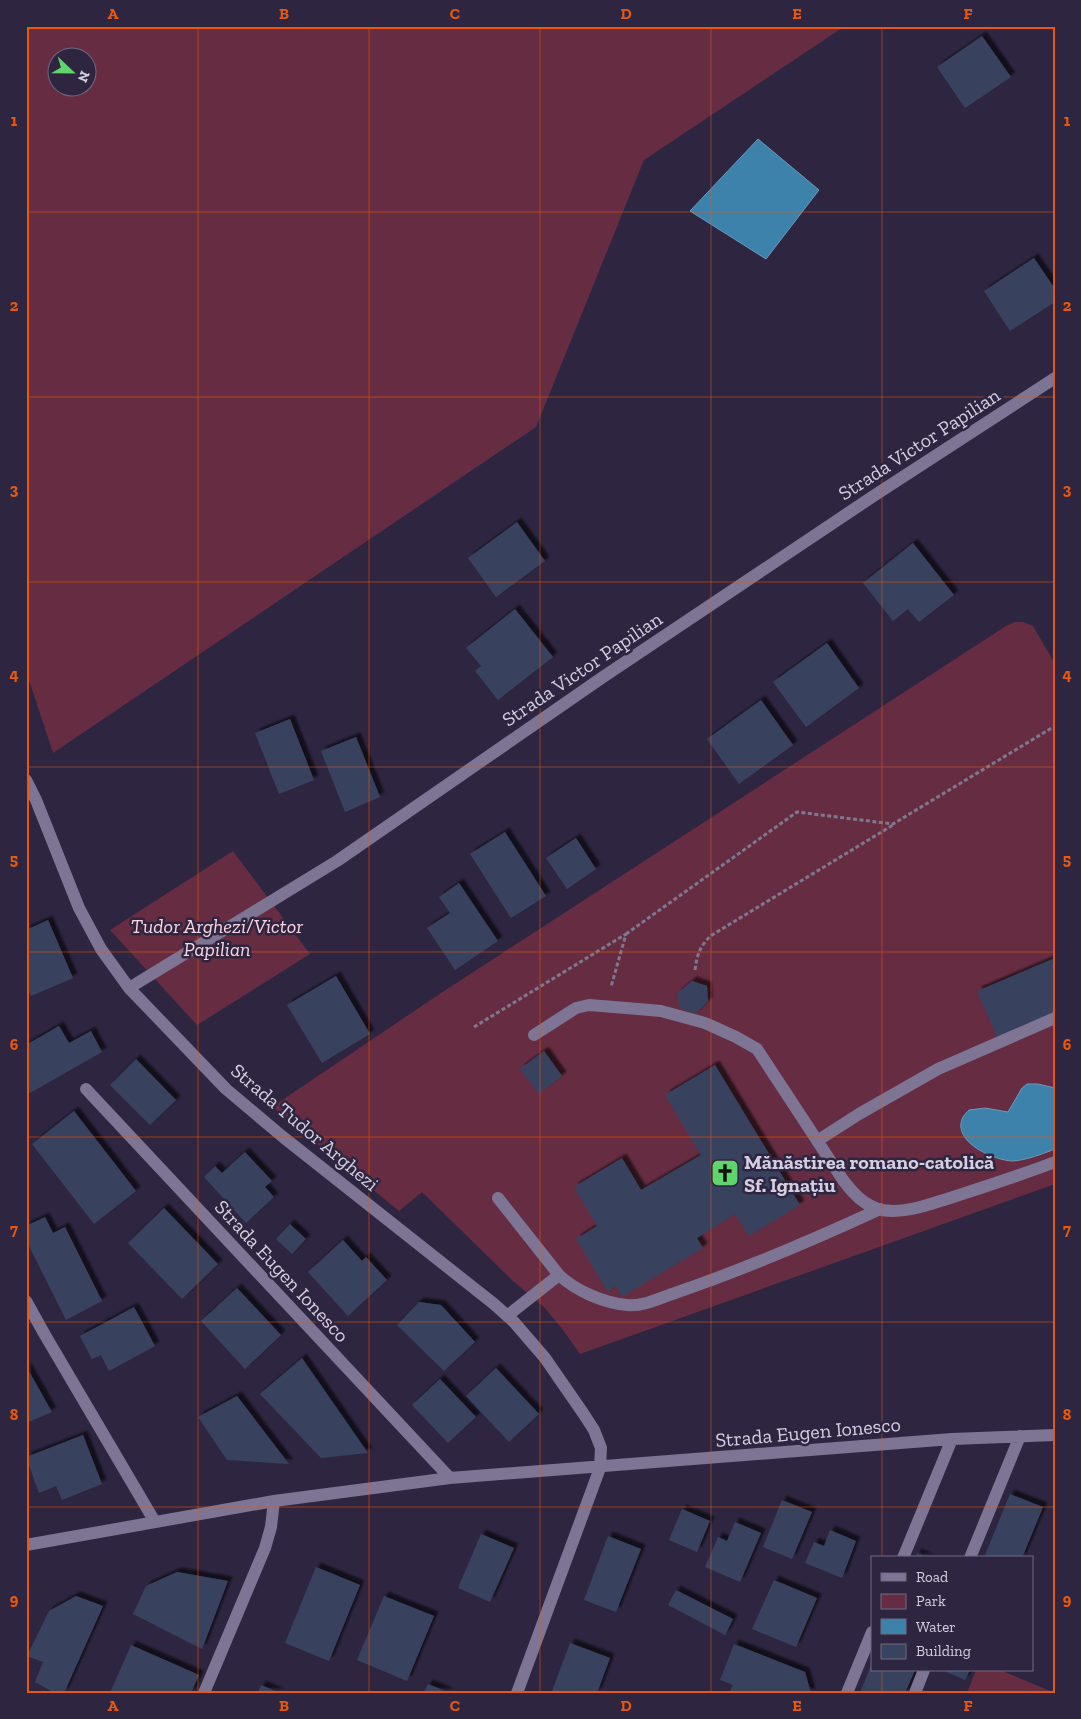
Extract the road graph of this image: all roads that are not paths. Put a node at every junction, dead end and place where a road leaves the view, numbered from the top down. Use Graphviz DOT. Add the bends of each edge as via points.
graph roads {
  1 [pos="1055,378"];
  2 [pos="26,780"];
  3 [pos="129,988"];
  4 [pos="1055,1018"];
  5 [pos="534,1035"];
  6 [pos="86,1089"];
  7 [pos="817,1141"];
  8 [pos="1055,1162"];
  9 [pos="498,1198"];
  10 [pos="880,1209"];
  11 [pos="559,1275"];
  12 [pos="26,1300"];
  13 [pos="508,1316"];
  14 [pos="1055,1434"];
  15 [pos="1020,1436"];
  16 [pos="952,1439"];
  17 [pos="600,1468"];
  18 [pos="450,1478"];
  19 [pos="274,1501"];
  20 [pos="155,1522"];
  21 [pos="26,1545"];
  22 [pos="904,1556"];
  23 [pos="971,1556"];
  24 [pos="871,1634"];
  25 [pos="923,1672"];
  26 [pos="204,1693"];
  27 [pos="517,1693"];
  28 [pos="847,1693"];
  29 [pos="915,1693"];
  1 -- 3 [label="street, Strada Victor Papilian" via="619,666 337,861"];
  2 -- 3 [label="street, Strada Tudor Arghezi" via="79,908 101,950"];
  3 -- 13 [label="street, Strada Tudor Arghezi" via="226,1089"];
  4 -- 7 [label="street" via="938,1069"];
  5 -- 7 [label="street" via="576,1008 589,1005 661,1010 705,1023 757,1049"];
  6 -- 18 [label="street, Strada Eugen Ionesco"];
  7 -- 10 [label="street" via="855,1195"];
  8 -- 10 [label="street" via="914,1209"];
  9 -- 11 [label="street"];
  10 -- 11 [label="street" via="796,1248 638,1305 627,1306 587,1294"];
  11 -- 13 [label="street"];
  12 -- 20 [label="street"];
  13 -- 17 [label="street, Strada Tudor Arghezi" via="545,1358 594,1430 601,1448"];
  14 -- 15 [label="street, Strada Eugen Ionesco"];
  15 -- 16 [label="street, Strada Eugen Ionesco"];
  15 -- 23 [label="street"];
  16 -- 17 [label="street, Strada Eugen Ionesco"];
  16 -- 22 [label="street"];
  17 -- 18 [label="street, Strada Eugen Ionesco"];
  17 -- 27 [label="street"];
  18 -- 19 [label="street, Strada Eugen Ionesco"];
  19 -- 20 [label="street, Strada Eugen Ionesco"];
  19 -- 26 [label="street" via="265,1548"];
  20 -- 21 [label="street, Strada Eugen Ionesco"];
  24 -- 28 [label="street"];
  25 -- 29 [label="street"];
}
